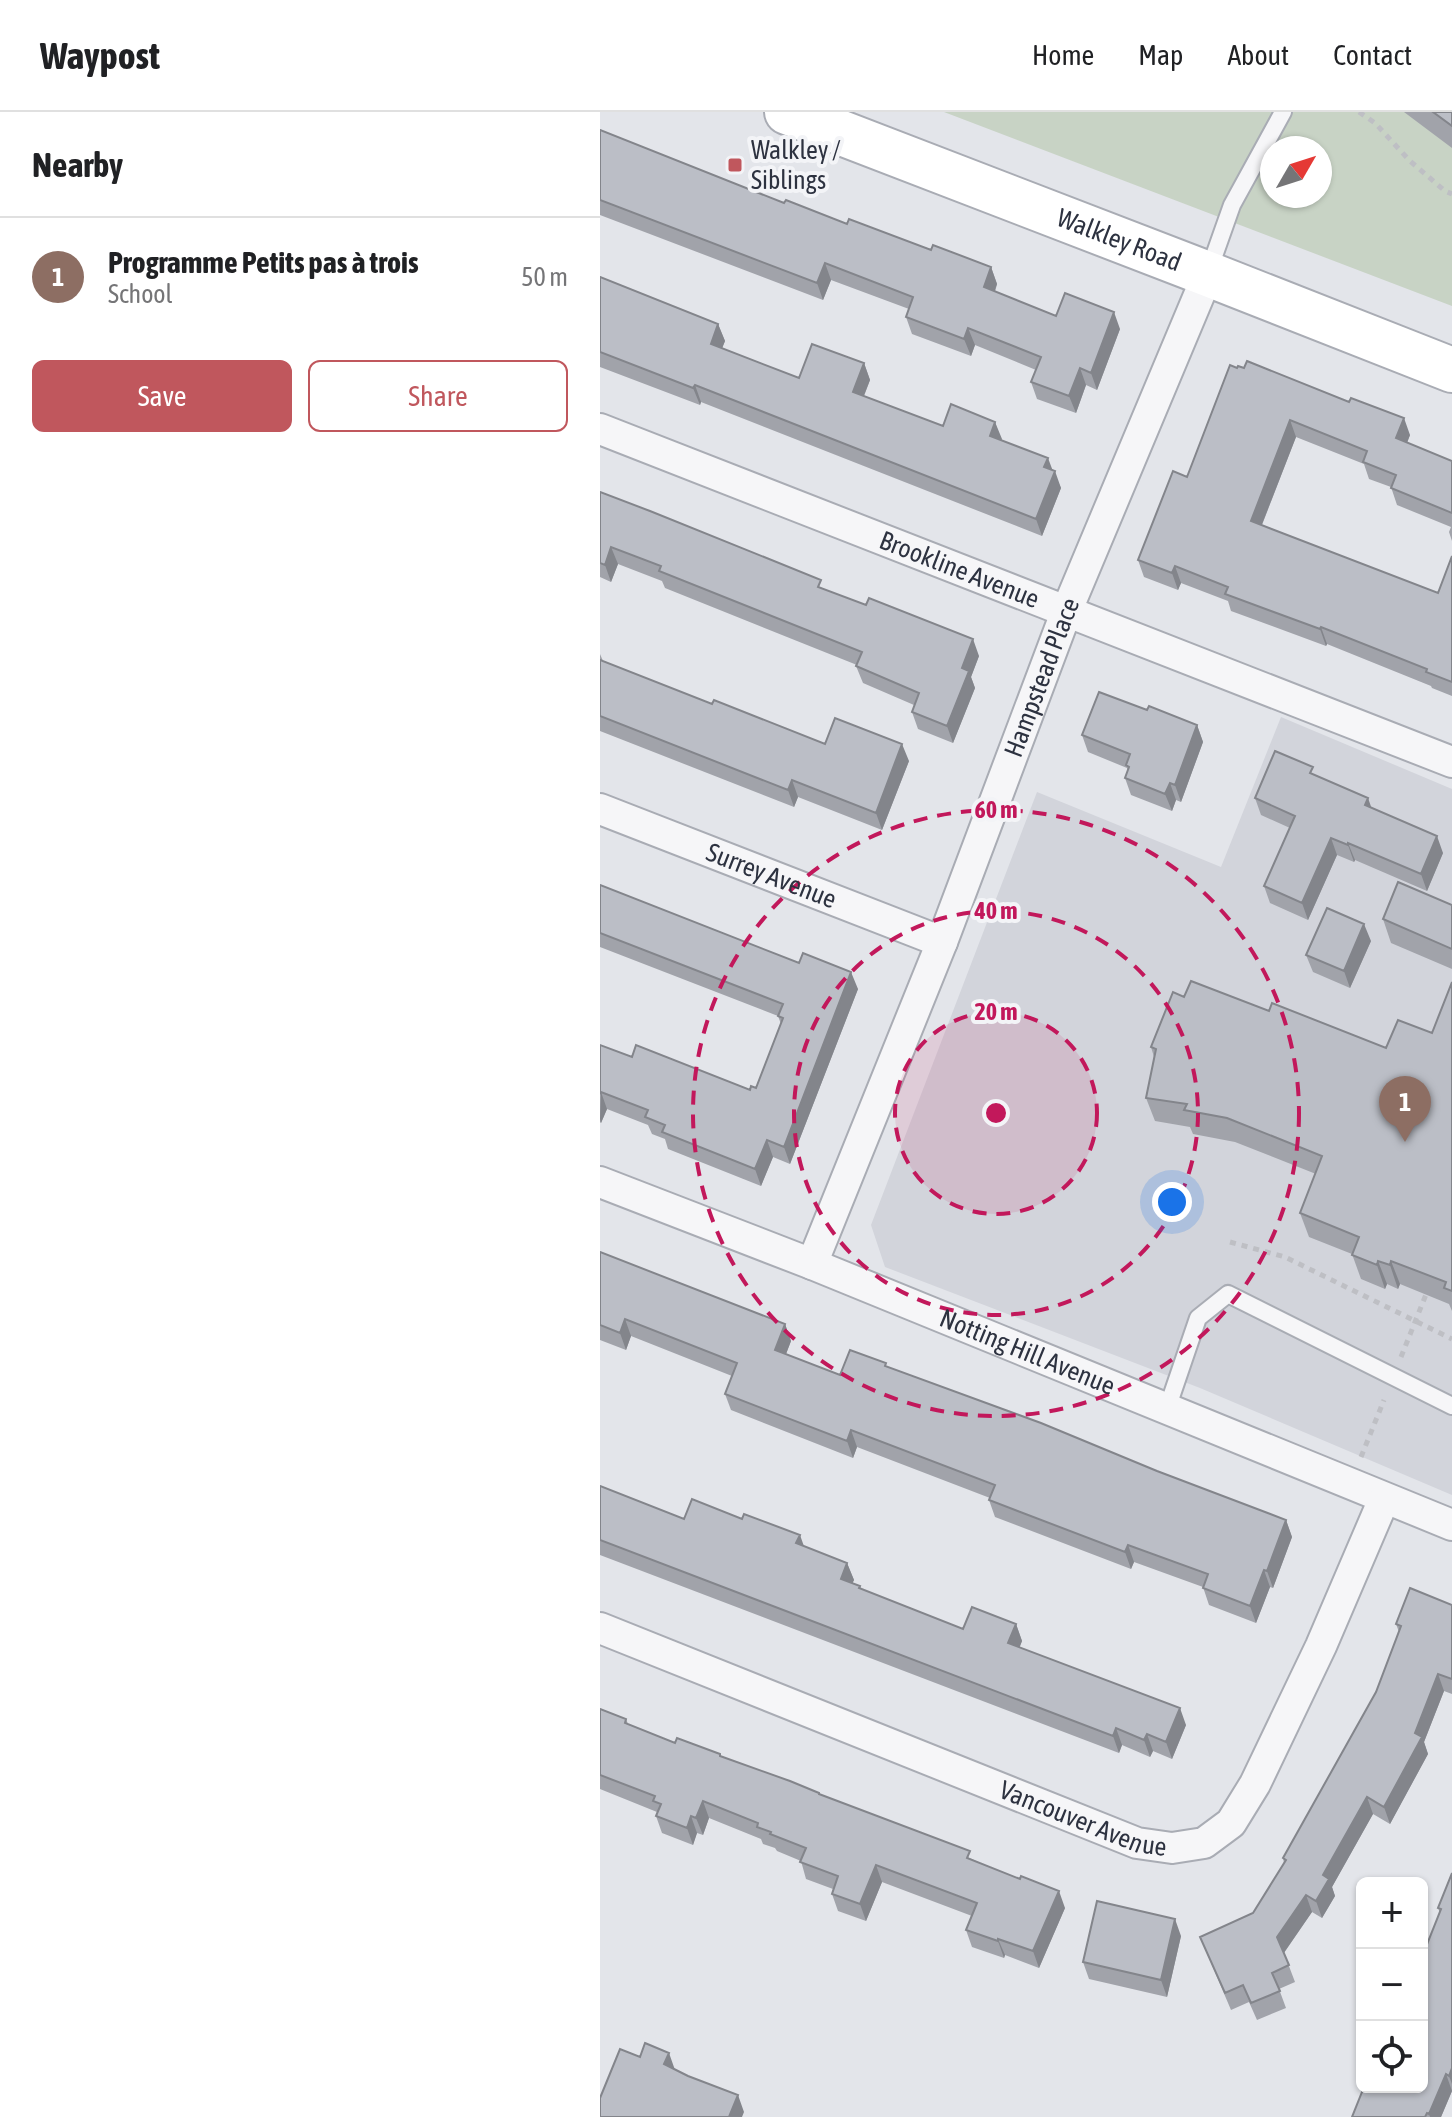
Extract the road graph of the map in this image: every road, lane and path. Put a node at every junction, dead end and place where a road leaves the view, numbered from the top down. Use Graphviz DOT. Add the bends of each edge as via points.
graph roads {
  1 [pos="787,112"];
  2 [pos="1283,112"];
  3 [pos="1359,112"];
  4 [pos="1452,194"];
  5 [pos="1208,274"];
  6 [pos="1452,370"];
  7 [pos="600,429"];
  8 [pos="1067,610"];
  9 [pos="1452,762"];
  10 [pos="600,809"];
  11 [pos="942,942"];
  12 [pos="600,1182"];
  13 [pos="1230,1242"];
  14 [pos="812,1264"];
  15 [pos="1432,1279"];
  16 [pos="1414,1322"];
  17 [pos="1452,1339"];
  18 [pos="1394,1376"];
  19 [pos="1452,1406"];
  20 [pos="1167,1409"];
  21 [pos="1350,1483"];
  22 [pos="1384,1499"];
  23 [pos="1452,1525"];
  24 [pos="600,1628"];
  1 -- 5 [label="main road, Walkley Road"];
  2 -- 5 [label="lane" via="1232,205"];
  3 -- 4 [label="path"];
  5 -- 6 [label="main road, Walkley Road"];
  5 -- 8 [label="street, Hampstead Place"];
  7 -- 8 [label="street, Brookline Avenue"];
  8 -- 9 [label="street, Brookline Avenue"];
  8 -- 11 [label="street, Hampstead Place"];
  10 -- 11 [label="street, Surrey Avenue"];
  11 -- 14 [label="street, Hampstead Place"];
  12 -- 14 [label="street, Notting Hill Avenue"];
  13 -- 16 [label="path" via="1285,1257"];
  14 -- 20 [label="street, Notting Hill Avenue"];
  15 -- 16 [label="path"];
  16 -- 17 [label="path"];
  16 -- 18 [label="path"];
  18 -- 19 [label="lane"];
  18 -- 20 [label="lane" via="1228,1294 1198,1318"];
  18 -- 21 [label="path"];
  20 -- 21 [label="street, Notting Hill Avenue"];
  21 -- 22 [label="street, Notting Hill Avenue"];
  22 -- 23 [label="street, Notting Hill Avenue"];
  22 -- 24 [label="street, Vancouver Avenue" via="1255,1784 1231,1823 1204,1843 1172,1848 1137,1843"];
}
